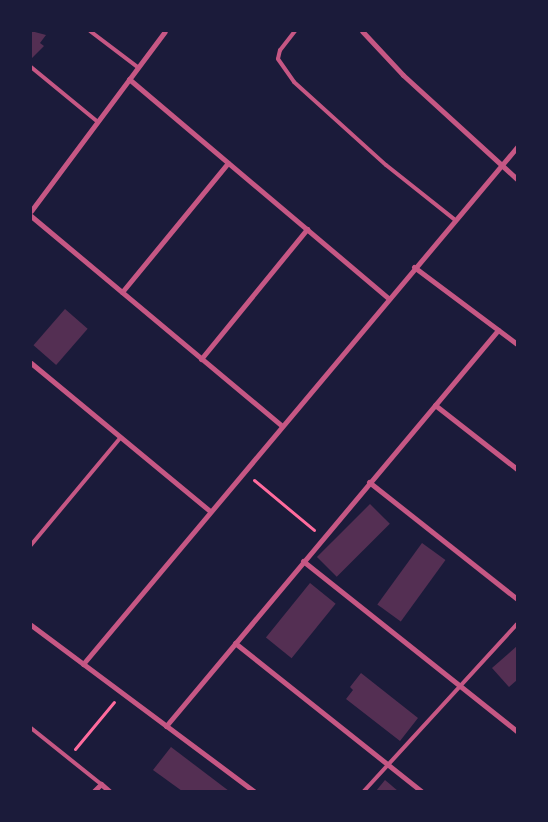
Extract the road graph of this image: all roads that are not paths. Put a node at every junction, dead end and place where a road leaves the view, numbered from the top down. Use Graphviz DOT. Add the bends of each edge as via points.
graph roads {
  1 [pos="90,31"];
  2 [pos="165,31"];
  3 [pos="295,31"];
  4 [pos="362,31"];
  5 [pos="31,67"];
  6 [pos="138,68"];
  7 [pos="129,80"];
  8 [pos="98,122"];
  9 [pos="517,147"];
  10 [pos="228,163"];
  11 [pos="500,164"];
  12 [pos="517,179"];
  13 [pos="31,198"];
  14 [pos="38,204"];
  15 [pos="31,211"];
  16 [pos="31,216"];
  17 [pos="454,219"];
  18 [pos="307,230"];
  19 [pos="414,267"];
  20 [pos="122,292"];
  21 [pos="388,298"];
  22 [pos="498,330"];
  23 [pos="517,344"];
  24 [pos="201,359"];
  25 [pos="31,364"];
  26 [pos="435,405"];
  27 [pos="281,425"];
  28 [pos="120,438"];
  29 [pos="517,469"];
  30 [pos="369,482"];
  31 [pos="210,511"];
  32 [pos="31,545"];
  33 [pos="303,561"];
  34 [pos="517,599"];
  35 [pos="517,624"];
  36 [pos="31,625"];
  37 [pos="235,643"];
  38 [pos="82,664"];
  39 [pos="460,686"];
  40 [pos="166,726"];
  41 [pos="31,728"];
  42 [pos="517,731"];
  43 [pos="388,764"];
  44 [pos="101,784"];
  45 [pos="94,791"];
  46 [pos="109,791"];
  47 [pos="254,791"];
  48 [pos="364,791"];
  49 [pos="421,791"];
  1 -- 6 [label="lane"];
  2 -- 6 [label="street"];
  3 -- 17 [label="lane" via="280,50 278,59 294,82 386,166"];
  4 -- 11 [label="street" via="404,75"];
  5 -- 8 [label="lane"];
  6 -- 7 [label="street"];
  7 -- 8 [label="street"];
  7 -- 10 [label="street"];
  8 -- 14 [label="street"];
  9 -- 11 [label="street"];
  10 -- 18 [label="street"];
  10 -- 20 [label="street"];
  11 -- 12 [label="street"];
  11 -- 17 [label="street"];
  13 -- 14 [label="lane"];
  14 -- 15 [label="street"];
  16 -- 20 [label="street"];
  17 -- 19 [label="street"];
  18 -- 21 [label="street"];
  18 -- 24 [label="street"];
  19 -- 21 [label="street"];
  19 -- 22 [label="street"];
  20 -- 24 [label="street"];
  21 -- 27 [label="street"];
  22 -- 23 [label="street"];
  22 -- 26 [label="street"];
  24 -- 27 [label="street"];
  25 -- 28 [label="street"];
  26 -- 29 [label="street"];
  26 -- 30 [label="street"];
  27 -- 31 [label="street"];
  28 -- 31 [label="street"];
  28 -- 32 [label="lane"];
  30 -- 33 [label="street"];
  30 -- 34 [label="street"];
  31 -- 38 [label="street"];
  33 -- 37 [label="street"];
  33 -- 39 [label="street"];
  35 -- 39 [label="lane"];
  36 -- 38 [label="street"];
  37 -- 40 [label="street"];
  37 -- 43 [label="street"];
  38 -- 40 [label="street"];
  39 -- 42 [label="street"];
  39 -- 43 [label="lane"];
  40 -- 47 [label="street"];
  41 -- 44 [label="lane"];
  43 -- 48 [label="lane"];
  43 -- 49 [label="street"];
  44 -- 45 [label="street"];
  44 -- 46 [label="street"];
}
